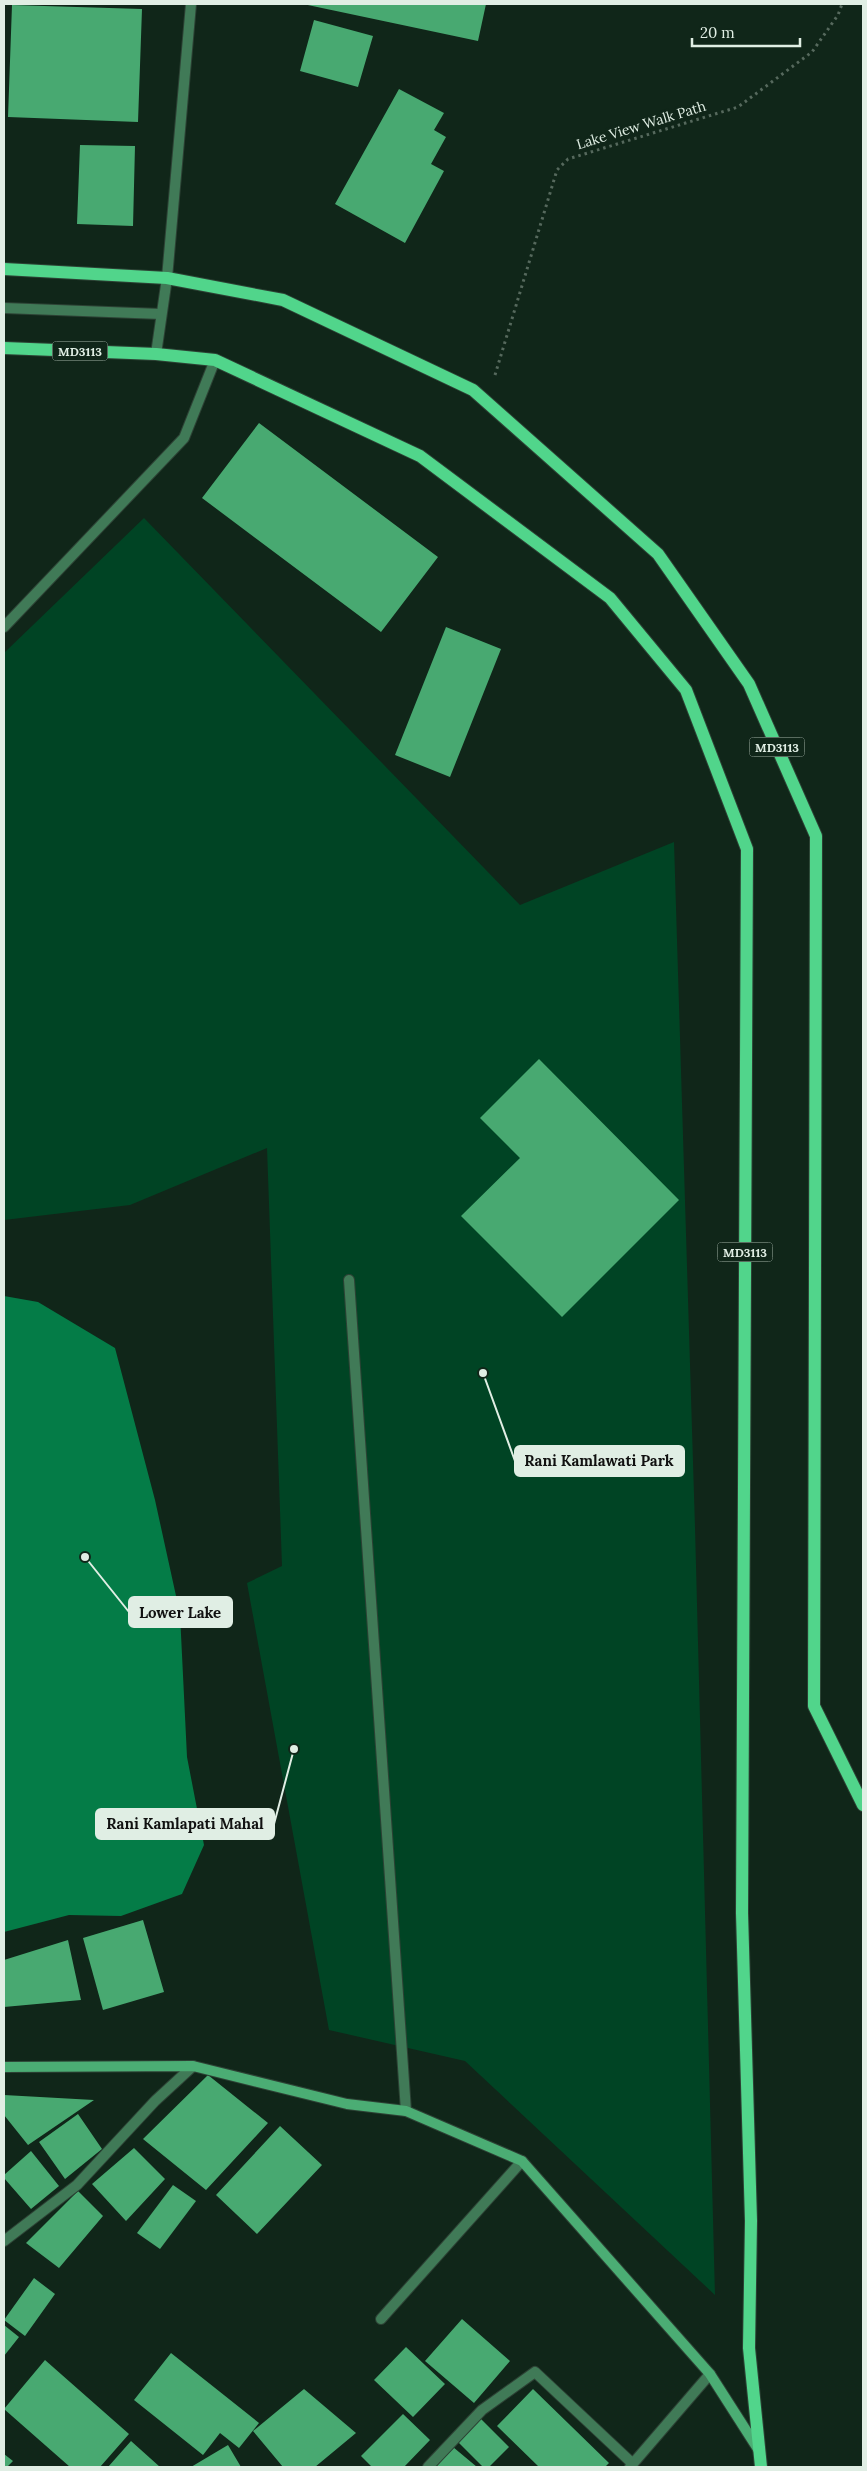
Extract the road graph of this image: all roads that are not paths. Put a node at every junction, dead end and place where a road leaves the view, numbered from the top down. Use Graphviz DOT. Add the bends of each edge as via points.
graph roads {
  1 [pos="191,4"];
  2 [pos="4,269"];
  3 [pos="166,278"];
  4 [pos="4,308"];
  5 [pos="161,314"];
  6 [pos="4,348"];
  7 [pos="156,354"];
  8 [pos="215,360"];
  9 [pos="4,627"];
  10 [pos="349,1280"];
  11 [pos="863,1805"];
  12 [pos="193,2066"];
  13 [pos="4,2067"];
  14 [pos="406,2111"];
  15 [pos="522,2161"];
  16 [pos="4,2240"];
  17 [pos="381,2319"];
  18 [pos="710,2374"];
  19 [pos="758,2449"];
  20 [pos="631,2466"];
  21 [pos="428,2467"];
  22 [pos="761,2467"];
  1 -- 3 [label="street"];
  2 -- 3 [label="main road, MD3113"];
  3 -- 5 [label="street"];
  3 -- 11 [label="main road, MD3113" via="283,300 474,390 658,554 749,684 816,836 814,1706"];
  4 -- 5 [label="street"];
  5 -- 7 [label="street"];
  6 -- 7 [label="main road, MD3113"];
  7 -- 8 [label="main road, MD3113"];
  8 -- 9 [label="street" via="184,438"];
  8 -- 19 [label="main road, MD3113" via="420,456 610,598 686,690 747,848 742,1913 751,2221 748,2348"];
  10 -- 14 [label="street"];
  12 -- 13 [label="main road"];
  12 -- 14 [label="main road" via="347,2104"];
  12 -- 16 [label="street" via="155,2101 77,2185"];
  14 -- 15 [label="main road"];
  15 -- 17 [label="street"];
  15 -- 18 [label="main road"];
  18 -- 19 [label="main road"];
  18 -- 20 [label="street"];
  19 -- 22 [label="main road, MD3113"];
  20 -- 21 [label="street" via="535,2372 482,2410"];
}
